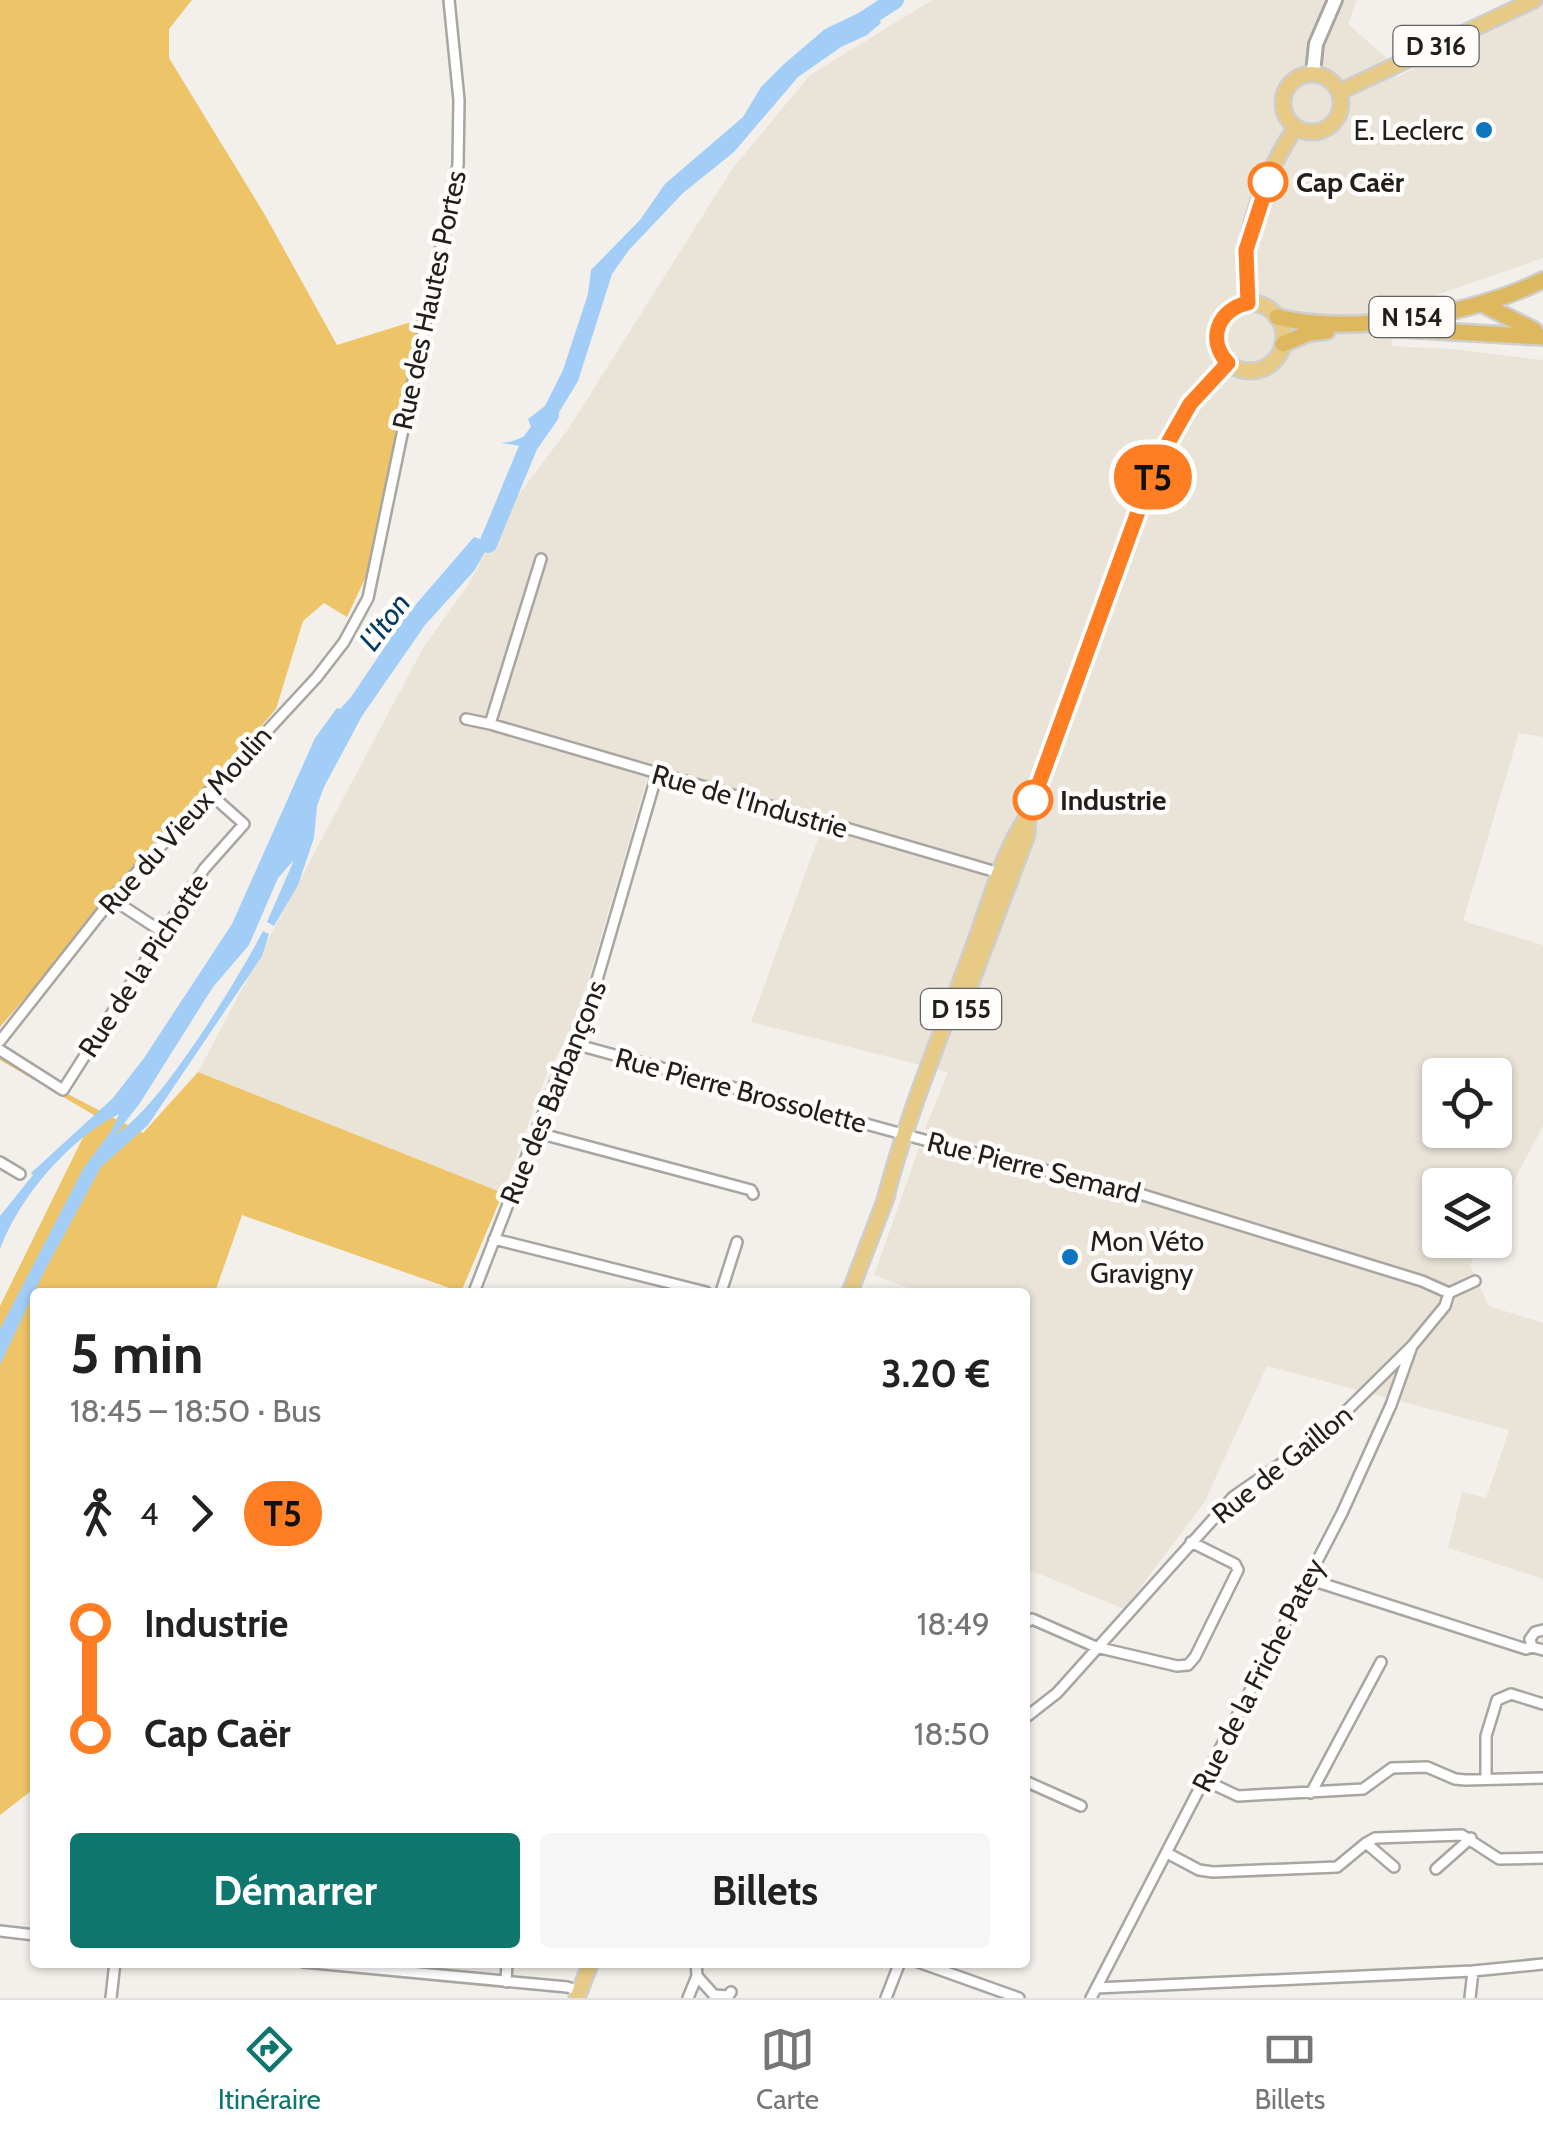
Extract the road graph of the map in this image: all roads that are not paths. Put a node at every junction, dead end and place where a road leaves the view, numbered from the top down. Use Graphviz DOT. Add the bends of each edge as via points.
graph roads {
  1 [pos="450,0"];
  2 [pos="1335,0"];
  3 [pos="1534,0"];
  4 [pos="1313,74"];
  5 [pos="1339,92"];
  6 [pos="1296,127"];
  7 [pos="1543,280"];
  8 [pos="1248,303"];
  9 [pos="1482,304"];
  10 [pos="1277,317"];
  11 [pos="1543,334"];
  12 [pos="1284,344"];
  13 [pos="1228,363"];
  14 [pos="541,559"];
  15 [pos="368,598"];
  16 [pos="466,719"];
  17 [pos="490,724"];
  18 [pos="657,774"];
  19 [pos="208,792"];
  20 [pos="1006,875"];
  21 [pos="112,899"];
  22 [pos="164,933"];
  23 [pos="0,1041"];
  24 [pos="578,1045"];
  25 [pos="0,1050"];
  26 [pos="538,1133"];
  27 [pos="908,1135"];
  28 [pos="0,1162"];
  29 [pos="20,1174"];
  30 [pos="753,1194"];
  31 [pos="494,1238"];
  32 [pos="736,1242"];
  33 [pos="1476,1280"];
  34 [pos="475,1288"];
  35 [pos="690,1288"];
  36 [pos="723,1288"];
  37 [pos="852,1288"];
  38 [pos="1449,1293"];
  39 [pos="1412,1346"];
  40 [pos="1191,1542"];
  41 [pos="1308,1579"];
  42 [pos="1030,1620"];
  43 [pos="1543,1630"];
  44 [pos="1096,1647"];
  45 [pos="1538,1649"];
  46 [pos="1381,1662"];
  47 [pos="1543,1704"];
  48 [pos="1030,1714"];
  49 [pos="1543,1778"];
  50 [pos="1204,1780"];
  51 [pos="1486,1780"];
  52 [pos="1030,1783"];
  53 [pos="1311,1793"];
  54 [pos="1081,1806"];
  55 [pos="1471,1838"];
  56 [pos="1366,1843"];
  57 [pos="1166,1853"];
  58 [pos="1543,1858"];
  59 [pos="1394,1867"];
  60 [pos="1436,1868"];
  61 [pos="0,1931"];
  62 [pos="30,1934"];
  63 [pos="1543,1964"];
  64 [pos="115,1968"];
  65 [pos="363,1968"];
  66 [pos="507,1968"];
  67 [pos="589,1968"];
  68 [pos="696,1968"];
  69 [pos="898,1968"];
  70 [pos="936,1968"];
  71 [pos="1473,1971"];
  72 [pos="697,1976"];
  73 [pos="506,1982"];
  74 [pos="990,1986"];
  75 [pos="1096,1988"];
  76 [pos="731,1992"];
  77 [pos="578,1994"];
  78 [pos="111,1998"];
  79 [pos="688,1998"];
  80 [pos="886,1998"];
  81 [pos="985,1998"];
  82 [pos="1019,1998"];
  83 [pos="1090,1998"];
  84 [pos="1470,1998"];
  1 -- 15 [label="street, Rue des Hautes Portes" via="460,100 458,164"];
  2 -- 4 [label="main road" via="1316,44"];
  3 -- 5 [label="main road, D 316"];
  4 -- 5 [label="main road" via="1329,78"];
  4 -- 6 [label="main road" via="1295,79 1284,94 1284,113"];
  5 -- 6 [label="main road" via="1341,107 1329,127"];
  6 -- 8 [label="main road" via="1251,227"];
  7 -- 9 [label="highway, N 154"];
  8 -- 10 [label="main road"];
  8 -- 13 [label="main road" via="1218,325 1217,346"];
  9 -- 10 [label="highway, N 154" via="1408,318 1302,323"];
  9 -- 11 [label="highway"];
  10 -- 12 [label="main road"];
  11 -- 12 [label="highway" via="1372,328 1309,333"];
  12 -- 13 [label="main road" via="1256,370"];
  13 -- 20 [label="main road, D 155" via="1190,404 1164,450"];
  14 -- 17 [label="street"];
  15 -- 19 [label="street, Rue du Vieux Moulin" via="317,677"];
  16 -- 17 [label="street, Rue de l'Industrie"];
  17 -- 18 [label="street, Rue de l'Industrie"];
  18 -- 20 [label="street, Rue de l'Industrie"];
  18 -- 24 [label="street, Rue des Barbançons"];
  19 -- 21 [label="street, Rue du Vieux Moulin"];
  19 -- 22 [label="street, Rue de la Pichotte" via="244,824 204,869"];
  20 -- 27 [label="main road, D 155"];
  21 -- 22 [label="street"];
  21 -- 23 [label="street, Rue du Vieux Moulin"];
  22 -- 25 [label="street, Rue de la Pichotte" via="63,1090"];
  24 -- 26 [label="street, Rue des Barbançons" via="557,1078"];
  24 -- 27 [label="street, Rue Pierre Brossolette"];
  26 -- 30 [label="street"];
  26 -- 31 [label="street, Rue des Barbançons"];
  27 -- 37 [label="main road, D 155"];
  27 -- 38 [label="street, Rue Pierre Semard" via="1140,1194"];
  28 -- 29 [label="street"];
  31 -- 34 [label="street, Rue des Barbançons"];
  31 -- 35 [label="street"];
  32 -- 36 [label="street"];
  33 -- 38 [label="street"];
  38 -- 39 [label="street, Rue de Gaillon"];
  39 -- 40 [label="street, Rue de Gaillon" via="1321,1436 1233,1498"];
  39 -- 41 [label="street, Rue de la Friche Patey"];
  40 -- 44 [label="street, Rue de Gaillon"];
  40 -- 44 [label="street" via="1238,1570 1195,1658 1177,1666"];
  41 -- 45 [label="street"];
  41 -- 50 [label="street, Rue de la Friche Patey"];
  42 -- 44 [label="street"];
  43 -- 45 [label="street" via="1532,1635"];
  44 -- 48 [label="street, Rue de Gaillon"];
  46 -- 53 [label="street"];
  47 -- 51 [label="street" via="1510,1694 1497,1700 1486,1736"];
  49 -- 51 [label="street"];
  50 -- 53 [label="street" via="1238,1796"];
  50 -- 57 [label="street, Rue de la Friche Patey"];
  51 -- 53 [label="street" via="1454,1779 1427,1766 1392,1768 1363,1789"];
  52 -- 54 [label="street"];
  55 -- 56 [label="street"];
  55 -- 58 [label="street" via="1499,1859"];
  55 -- 60 [label="street"];
  56 -- 57 [label="street" via="1337,1867 1214,1872"];
  56 -- 59 [label="street"];
  57 -- 75 [label="street, Rue de la Friche Patey"];
  61 -- 62 [label="street"];
  63 -- 71 [label="street"];
  64 -- 78 [label="street"];
  65 -- 73 [label="street"];
  66 -- 73 [label="street"];
  67 -- 77 [label="main road"];
  68 -- 72 [label="street"];
  69 -- 80 [label="street"];
  70 -- 74 [label="street"];
  71 -- 75 [label="street"];
  71 -- 84 [label="street"];
  72 -- 76 [label="street" via="714,1995"];
  72 -- 79 [label="street"];
  73 -- 77 [label="street"];
  74 -- 81 [label="street"];
  74 -- 82 [label="street"];
  75 -- 83 [label="street, Rue de la Friche Patey"];
}
